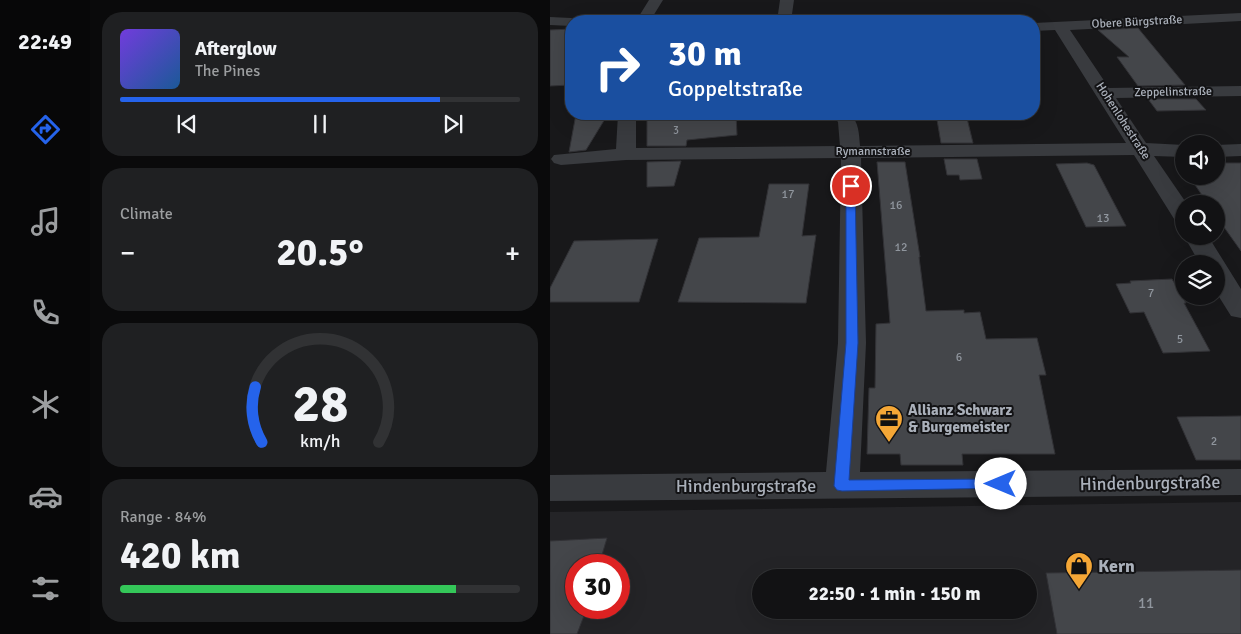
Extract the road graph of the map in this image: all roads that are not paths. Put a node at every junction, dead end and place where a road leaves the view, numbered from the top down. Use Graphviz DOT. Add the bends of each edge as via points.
graph roads {
  1 [pos="656,0"];
  2 [pos="787,0"];
  3 [pos="1188,6"];
  4 [pos="647,15"];
  5 [pos="785,15"];
  6 [pos="1241,17"];
  7 [pos="1197,19"];
  8 [pos="550,21"];
  9 [pos="565,22"];
  10 [pos="1060,26"];
  11 [pos="1040,27"];
  12 [pos="1241,91"];
  13 [pos="1104,93"];
  14 [pos="627,120"];
  15 [pos="846,120"];
  16 [pos="1142,150"];
  17 [pos="1241,150"];
  18 [pos="851,151"];
  19 [pos="1175,151"];
  20 [pos="1225,151"];
  21 [pos="626,154"];
  22 [pos="561,159"];
  23 [pos="1175,203"];
  24 [pos="1225,284"];
  25 [pos="1241,310"];
  26 [pos="1241,482"];
  27 [pos="842,486"];
  28 [pos="550,488"];
  1 -- 4 [label="street"];
  2 -- 5 [label="street"];
  3 -- 7 [label="street"];
  6 -- 7 [label="street, Obere Bürgstraße"];
  7 -- 10 [label="street, Obere Bürgstraße"];
  8 -- 9 [label="street"];
  10 -- 11 [label="street, Obere Bürgstraße"];
  10 -- 13 [label="street, Hohenlohestraße"];
  12 -- 13 [label="street, Zeppelinstraße"];
  13 -- 16 [label="street, Hohenlohestraße"];
  14 -- 21 [label="street"];
  15 -- 18 [label="street"];
  16 -- 18 [label="street, Rymannstraße"];
  16 -- 19 [label="street, Rymannstraße"];
  16 -- 23 [label="street, Hohenlohestraße"];
  17 -- 20 [label="street"];
  18 -- 21 [label="street, Rymannstraße"];
  18 -- 27 [label="street" via="852,343"];
  21 -- 22 [label="street, Rymannstraße"];
  24 -- 25 [label="street"];
  26 -- 27 [label="street, Hindenburgstraße"];
  27 -- 28 [label="street, Hindenburgstraße"];
}
